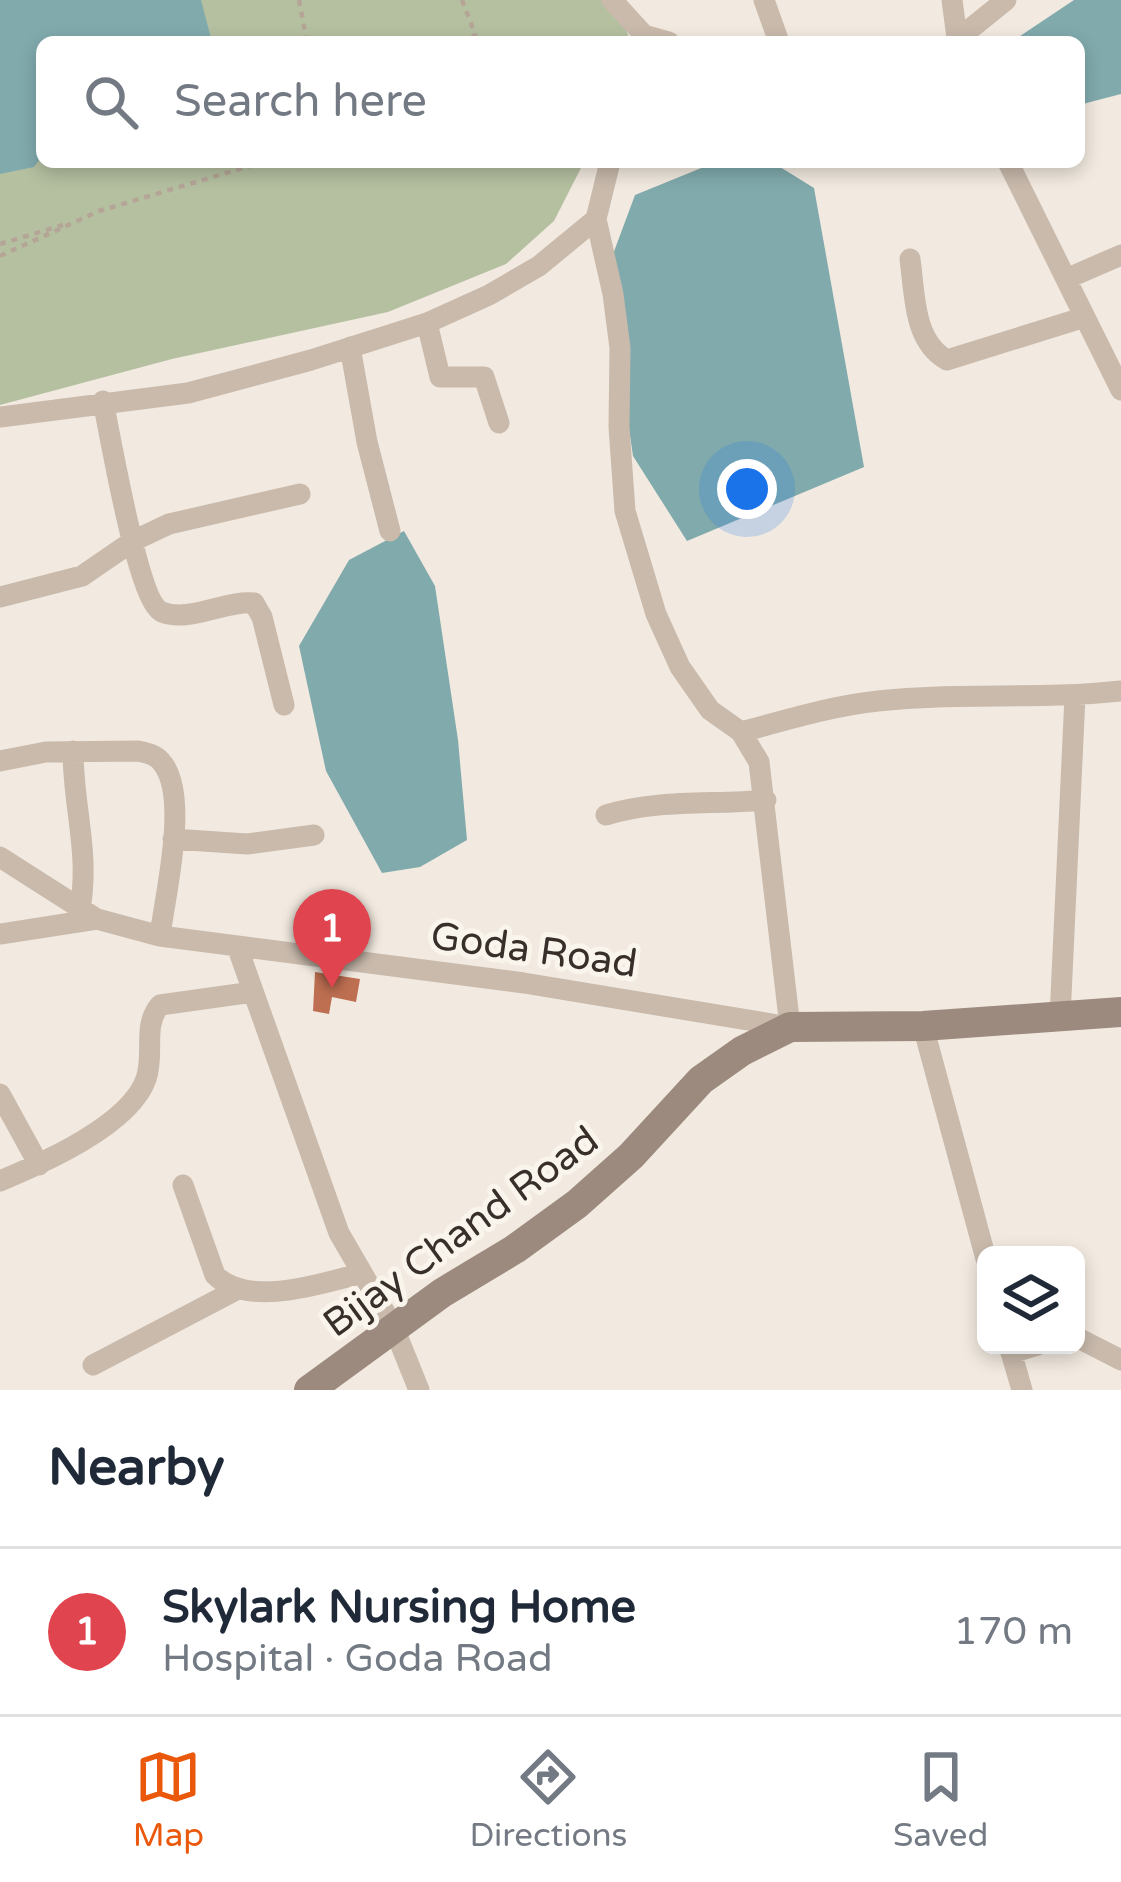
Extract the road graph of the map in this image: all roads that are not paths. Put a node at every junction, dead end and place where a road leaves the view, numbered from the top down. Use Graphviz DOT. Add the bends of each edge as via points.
graph roads {
  1 [pos="611,0"];
  2 [pos="764,0"];
  3 [pos="952,0"];
  4 [pos="1006,0"];
  5 [pos="641,36"];
  6 [pos="777,36"];
  7 [pos="956,36"];
  8 [pos="961,36"];
  9 [pos="609,168"];
  10 [pos="1011,168"];
  11 [pos="596,219"];
  12 [pos="1121,256"];
  13 [pos="910,260"];
  14 [pos="1066,279"];
  15 [pos="1085,317"];
  16 [pos="427,323"];
  17 [pos="350,347"];
  18 [pos="1121,390"];
  19 [pos="103,401"];
  20 [pos="0,417"];
  21 [pos="499,423"];
  22 [pos="300,494"];
  23 [pos="390,531"];
  24 [pos="133,542"];
  25 [pos="0,597"];
  26 [pos="1121,691"];
  27 [pos="1075,696"];
  28 [pos="284,705"];
  29 [pos="741,732"];
  30 [pos="73,751"];
  31 [pos="0,760"];
  32 [pos="766,800"];
  33 [pos="605,815"];
  34 [pos="314,835"];
  35 [pos="173,839"];
  36 [pos="0,857"];
  37 [pos="88,914"];
  38 [pos="0,934"];
  39 [pos="160,936"];
  40 [pos="237,946"];
  41 [pos="253,992"];
  42 [pos="1121,1012"];
  43 [pos="1060,1018"];
  44 [pos="923,1026"];
  45 [pos="790,1027"];
  46 [pos="0,1094"];
  47 [pos="39,1165"];
  48 [pos="0,1181"];
  49 [pos="183,1185"];
  50 [pos="982,1246"];
  51 [pos="359,1274"];
  52 [pos="238,1289"];
  53 [pos="394,1328"];
  54 [pos="1085,1342"];
  55 [pos="1011,1354"];
  56 [pos="1121,1360"];
  57 [pos="93,1365"];
  58 [pos="309,1390"];
  59 [pos="419,1390"];
  60 [pos="1022,1390"];
  1 -- 5 [label="street"];
  2 -- 6 [label="street"];
  3 -- 7 [label="street"];
  4 -- 8 [label="street"];
  9 -- 11 [label="street"];
  10 -- 14 [label="street"];
  11 -- 16 [label="street" via="539,266"];
  11 -- 29 [label="street" via="620,347 626,511 680,668 710,710"];
  12 -- 14 [label="street"];
  13 -- 15 [label="street" via="922,335 947,360"];
  14 -- 15 [label="street"];
  15 -- 18 [label="street"];
  16 -- 17 [label="street"];
  16 -- 21 [label="street" via="440,376 484,377"];
  17 -- 19 [label="street" via="188,393"];
  17 -- 23 [label="street"];
  19 -- 20 [label="street"];
  19 -- 24 [label="street"];
  22 -- 24 [label="street" via="169,524"];
  24 -- 25 [label="street" via="82,576"];
  24 -- 28 [label="street" via="147,595 162,612 254,603"];
  26 -- 27 [label="street"];
  27 -- 29 [label="street" via="884,700"];
  27 -- 43 [label="street"];
  29 -- 32 [label="street" via="759,762"];
  30 -- 31 [label="street"];
  30 -- 35 [label="street" via="153,754 169,776"];
  30 -- 37 [label="street"];
  32 -- 33 [label="street" via="656,802"];
  32 -- 45 [label="street"];
  34 -- 35 [label="street" via="247,844"];
  35 -- 39 [label="street"];
  36 -- 37 [label="street, Goda Road"];
  37 -- 38 [label="street"];
  37 -- 39 [label="street, Goda Road"];
  39 -- 40 [label="street, Goda Road"];
  40 -- 41 [label="street"];
  40 -- 45 [label="street, Goda Road"];
  41 -- 47 [label="street" via="160,1005 137,1095"];
  41 -- 51 [label="street"];
  42 -- 43 [label="main road, Bijay Chand Road"];
  43 -- 44 [label="main road, Bijay Chand Road"];
  44 -- 45 [label="main road, Bijay Chand Road"];
  44 -- 50 [label="street"];
  45 -- 53 [label="main road, Bijay Chand Road" via="701,1080 577,1204"];
  46 -- 47 [label="street"];
  47 -- 48 [label="street"];
  49 -- 52 [label="street" via="215,1275"];
  51 -- 52 [label="street" via="298,1289"];
  51 -- 53 [label="street"];
  52 -- 57 [label="street"];
  53 -- 58 [label="main road, Bijay Chand Road"];
  53 -- 59 [label="street"];
  54 -- 56 [label="street"];
  55 -- 60 [label="street"];
}
